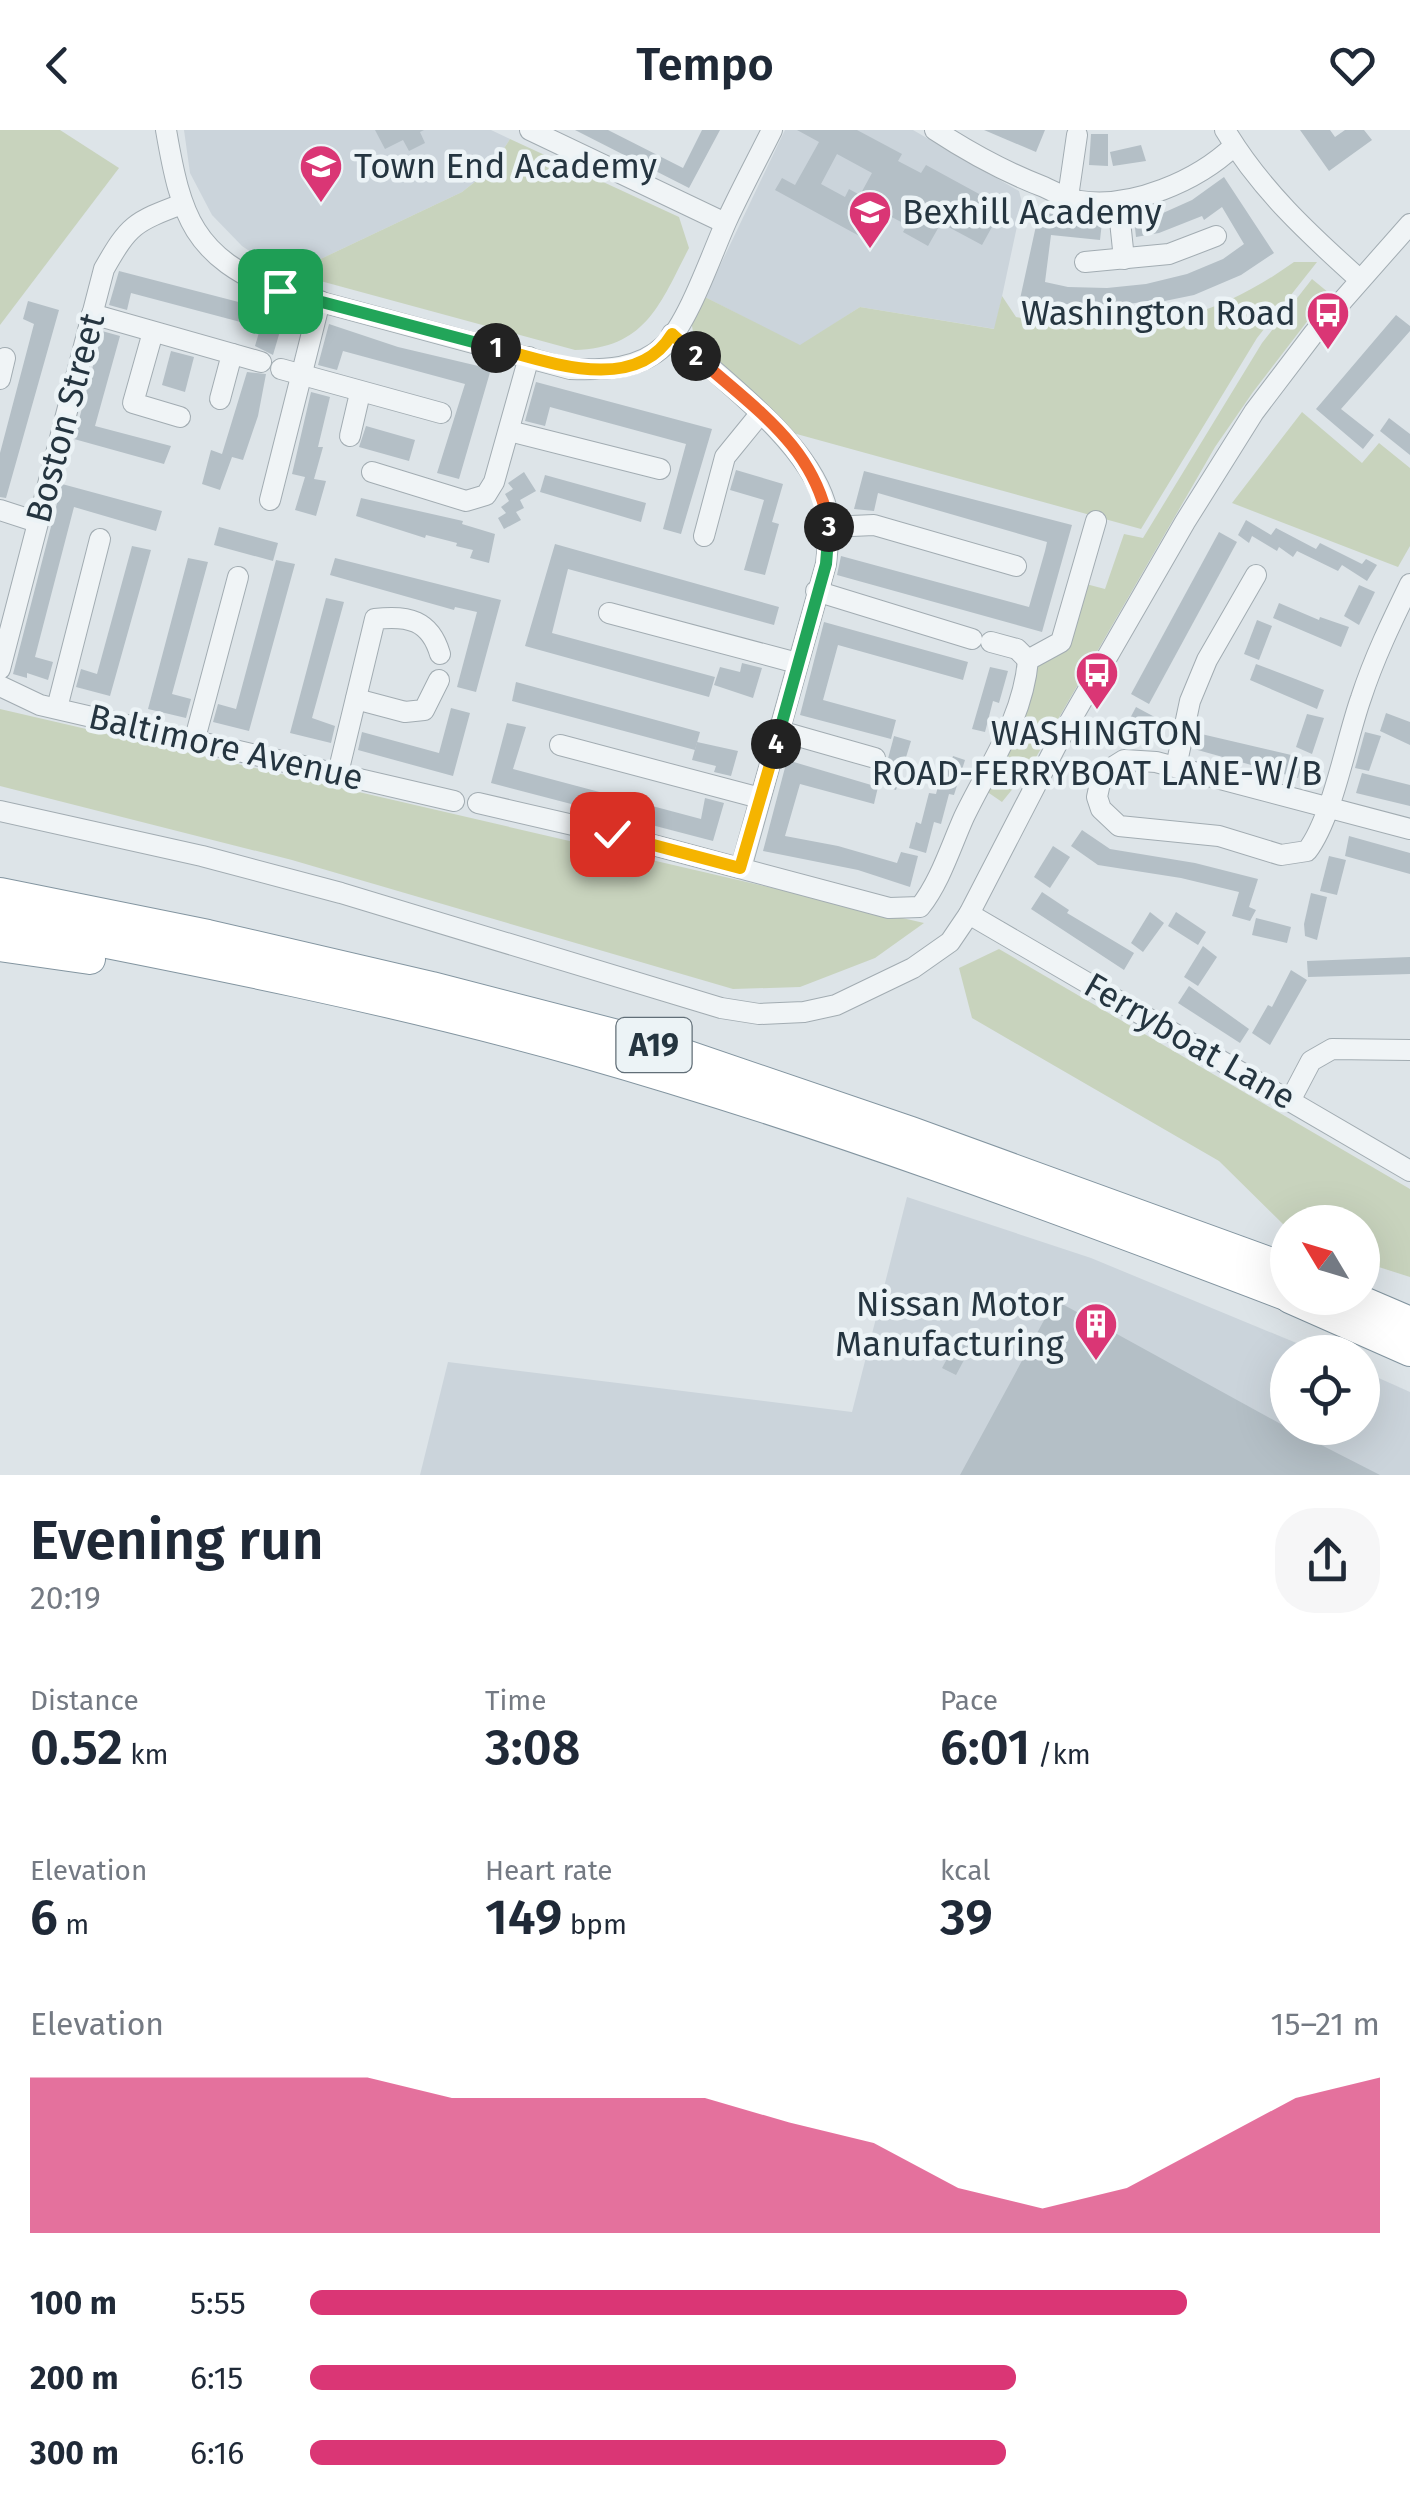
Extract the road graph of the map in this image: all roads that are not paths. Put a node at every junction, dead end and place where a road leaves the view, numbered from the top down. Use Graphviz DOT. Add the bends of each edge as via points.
graph roads {
  1 [pos="166,130"];
  2 [pos="530,130"];
  3 [pos="772,130"];
  4 [pos="935,130"];
  5 [pos="1077,135"];
  6 [pos="1230,138"];
  7 [pos="1068,198"];
  8 [pos="1118,202"];
  9 [pos="182,204"];
  10 [pos="726,223"];
  11 [pos="1410,224"];
  12 [pos="1216,236"];
  13 [pos="1124,259"];
  14 [pos="1085,262"];
  15 [pos="1360,279"];
  16 [pos="320,301"];
  17 [pos="92,314"];
  18 [pos="153,332"];
  19 [pos="672,334"];
  20 [pos="232,354"];
  21 [pos="529,357"];
  22 [pos="281,369"];
  23 [pos="360,393"];
  24 [pos="220,399"];
  25 [pos="441,414"];
  26 [pos="760,414"];
  27 [pos="180,416"];
  28 [pos="508,432"];
  29 [pos="350,436"];
  30 [pos="660,470"];
  31 [pos="372,472"];
  32 [pos="270,500"];
  33 [pos="0,510"];
  34 [pos="37,522"];
  35 [pos="1096,522"];
  36 [pos="830,527"];
  37 [pos="704,536"];
  38 [pos="100,540"];
  39 [pos="1016,566"];
  40 [pos="1256,575"];
  41 [pos="238,577"];
  42 [pos="1410,584"];
  43 [pos="816,592"];
  44 [pos="609,613"];
  45 [pos="440,654"];
  46 [pos="1028,660"];
  47 [pos="797,664"];
  48 [pos="0,669"];
  49 [pos="440,680"];
  50 [pos="0,685"];
  51 [pos="356,699"];
  52 [pos="56,708"];
  53 [pos="780,730"];
  54 [pos="194,742"];
  55 [pos="560,745"];
  56 [pos="875,758"];
  57 [pos="1176,767"];
  58 [pos="338,773"];
  59 [pos="760,798"];
  60 [pos="454,800"];
  61 [pos="478,803"];
  62 [pos="1326,809"];
  63 [pos="0,810"];
  64 [pos="1410,829"];
  65 [pos="740,868"];
  66 [pos="0,871"];
  67 [pos="0,893"];
  68 [pos="969,914"];
  69 [pos="0,922"];
  70 [pos="0,946"];
  71 [pos="338,966"];
  72 [pos="433,1013"];
  73 [pos="1410,1050"];
  74 [pos="1291,1098"];
  75 [pos="1407,1161"];
  76 [pos="1270,1262"];
  77 [pos="1270,1290"];
  78 [pos="1380,1309"];
  79 [pos="1329,1315"];
  80 [pos="1410,1322"];
  81 [pos="1410,1351"];
  1 -- 9 [label="street"];
  2 -- 10 [label="street"];
  3 -- 10 [label="street"];
  4 -- 7 [label="street" via="1010,174"];
  5 -- 7 [label="street"];
  6 -- 8 [label="street" via="1218,161"];
  6 -- 15 [label="street" via="1308,234"];
  7 -- 8 [label="street"];
  8 -- 13 [label="street"];
  9 -- 16 [label="street" via="198,236 245,278"];
  9 -- 17 [label="street, Boston Street" via="124,232 104,269"];
  10 -- 19 [label="street"];
  11 -- 15 [label="street"];
  12 -- 13 [label="street" via="1169,254"];
  13 -- 14 [label="street"];
  15 -- 68 [label="street" via="1254,412 1186,522 1058,742"];
  16 -- 21 [label="street"];
  16 -- 22 [label="street"];
  17 -- 18 [label="street"];
  17 -- 34 [label="street, Boston Street"];
  18 -- 20 [label="street"];
  18 -- 27 [label="street" via="133,402"];
  19 -- 21 [label="street" via="638,362 611,370 570,370"];
  19 -- 26 [label="street"];
  20 -- 22 [label="street"];
  20 -- 24 [label="street"];
  21 -- 28 [label="street"];
  22 -- 23 [label="street"];
  22 -- 32 [label="street"];
  23 -- 25 [label="street"];
  23 -- 29 [label="street"];
  26 -- 36 [label="street" via="803,456"];
  26 -- 37 [label="street" via="725,456"];
  28 -- 30 [label="street"];
  28 -- 31 [label="street" via="486,496 466,501"];
  33 -- 34 [label="street"];
  34 -- 48 [label="street, Boston Street"];
  35 -- 46 [label="street" via="1061,642"];
  36 -- 39 [label="street" via="874,525"];
  36 -- 43 [label="street"];
  38 -- 52 [label="street"];
  40 -- 57 [label="street" via="1207,660"];
  41 -- 54 [label="street"];
  42 -- 62 [label="street" via="1367,680"];
  43 -- 46 [label="street" via="1017,649"];
  43 -- 47 [label="street"];
  44 -- 47 [label="street"];
  45 -- 51 [label="street" via="434,634 420,623 375,619"];
  46 -- 65 [label="street" via="1019,708 920,907 889,908"];
  47 -- 53 [label="street"];
  49 -- 51 [label="street" via="424,710 405,712"];
  50 -- 52 [label="street, Baltimore Avenue"];
  51 -- 58 [label="street"];
  52 -- 54 [label="street, Baltimore Avenue"];
  53 -- 56 [label="street"];
  53 -- 59 [label="street"];
  54 -- 58 [label="street, Baltimore Avenue"];
  55 -- 59 [label="street"];
  57 -- 62 [label="street"];
  57 -- 62 [label="street" via="1124,760 1100,783 1102,808 1128,828 1219,836 1280,855 1308,851"];
  58 -- 60 [label="street, Baltimore Avenue"];
  59 -- 65 [label="street"];
  61 -- 65 [label="street"];
  62 -- 64 [label="street"];
  63 -- 68 [label="street" via="342,892 759,1014 836,1005 880,987 950,942"];
  66 -- 71 [label="highway" via="225,928"];
  67 -- 71 [label="highway, A19"];
  68 -- 74 [label="street, Ferryboat Lane"];
  69 -- 72 [label="highway, A19"];
  70 -- 72 [label="highway"];
  71 -- 76 [label="highway, A19" via="656,1045"];
  72 -- 77 [label="highway, A19" via="688,1084"];
  73 -- 74 [label="street" via="1332,1049 1311,1062"];
  74 -- 75 [label="street, Ferryboat Lane"];
  78 -- 80 [label="highway"];
  79 -- 81 [label="highway, A19"];
}
